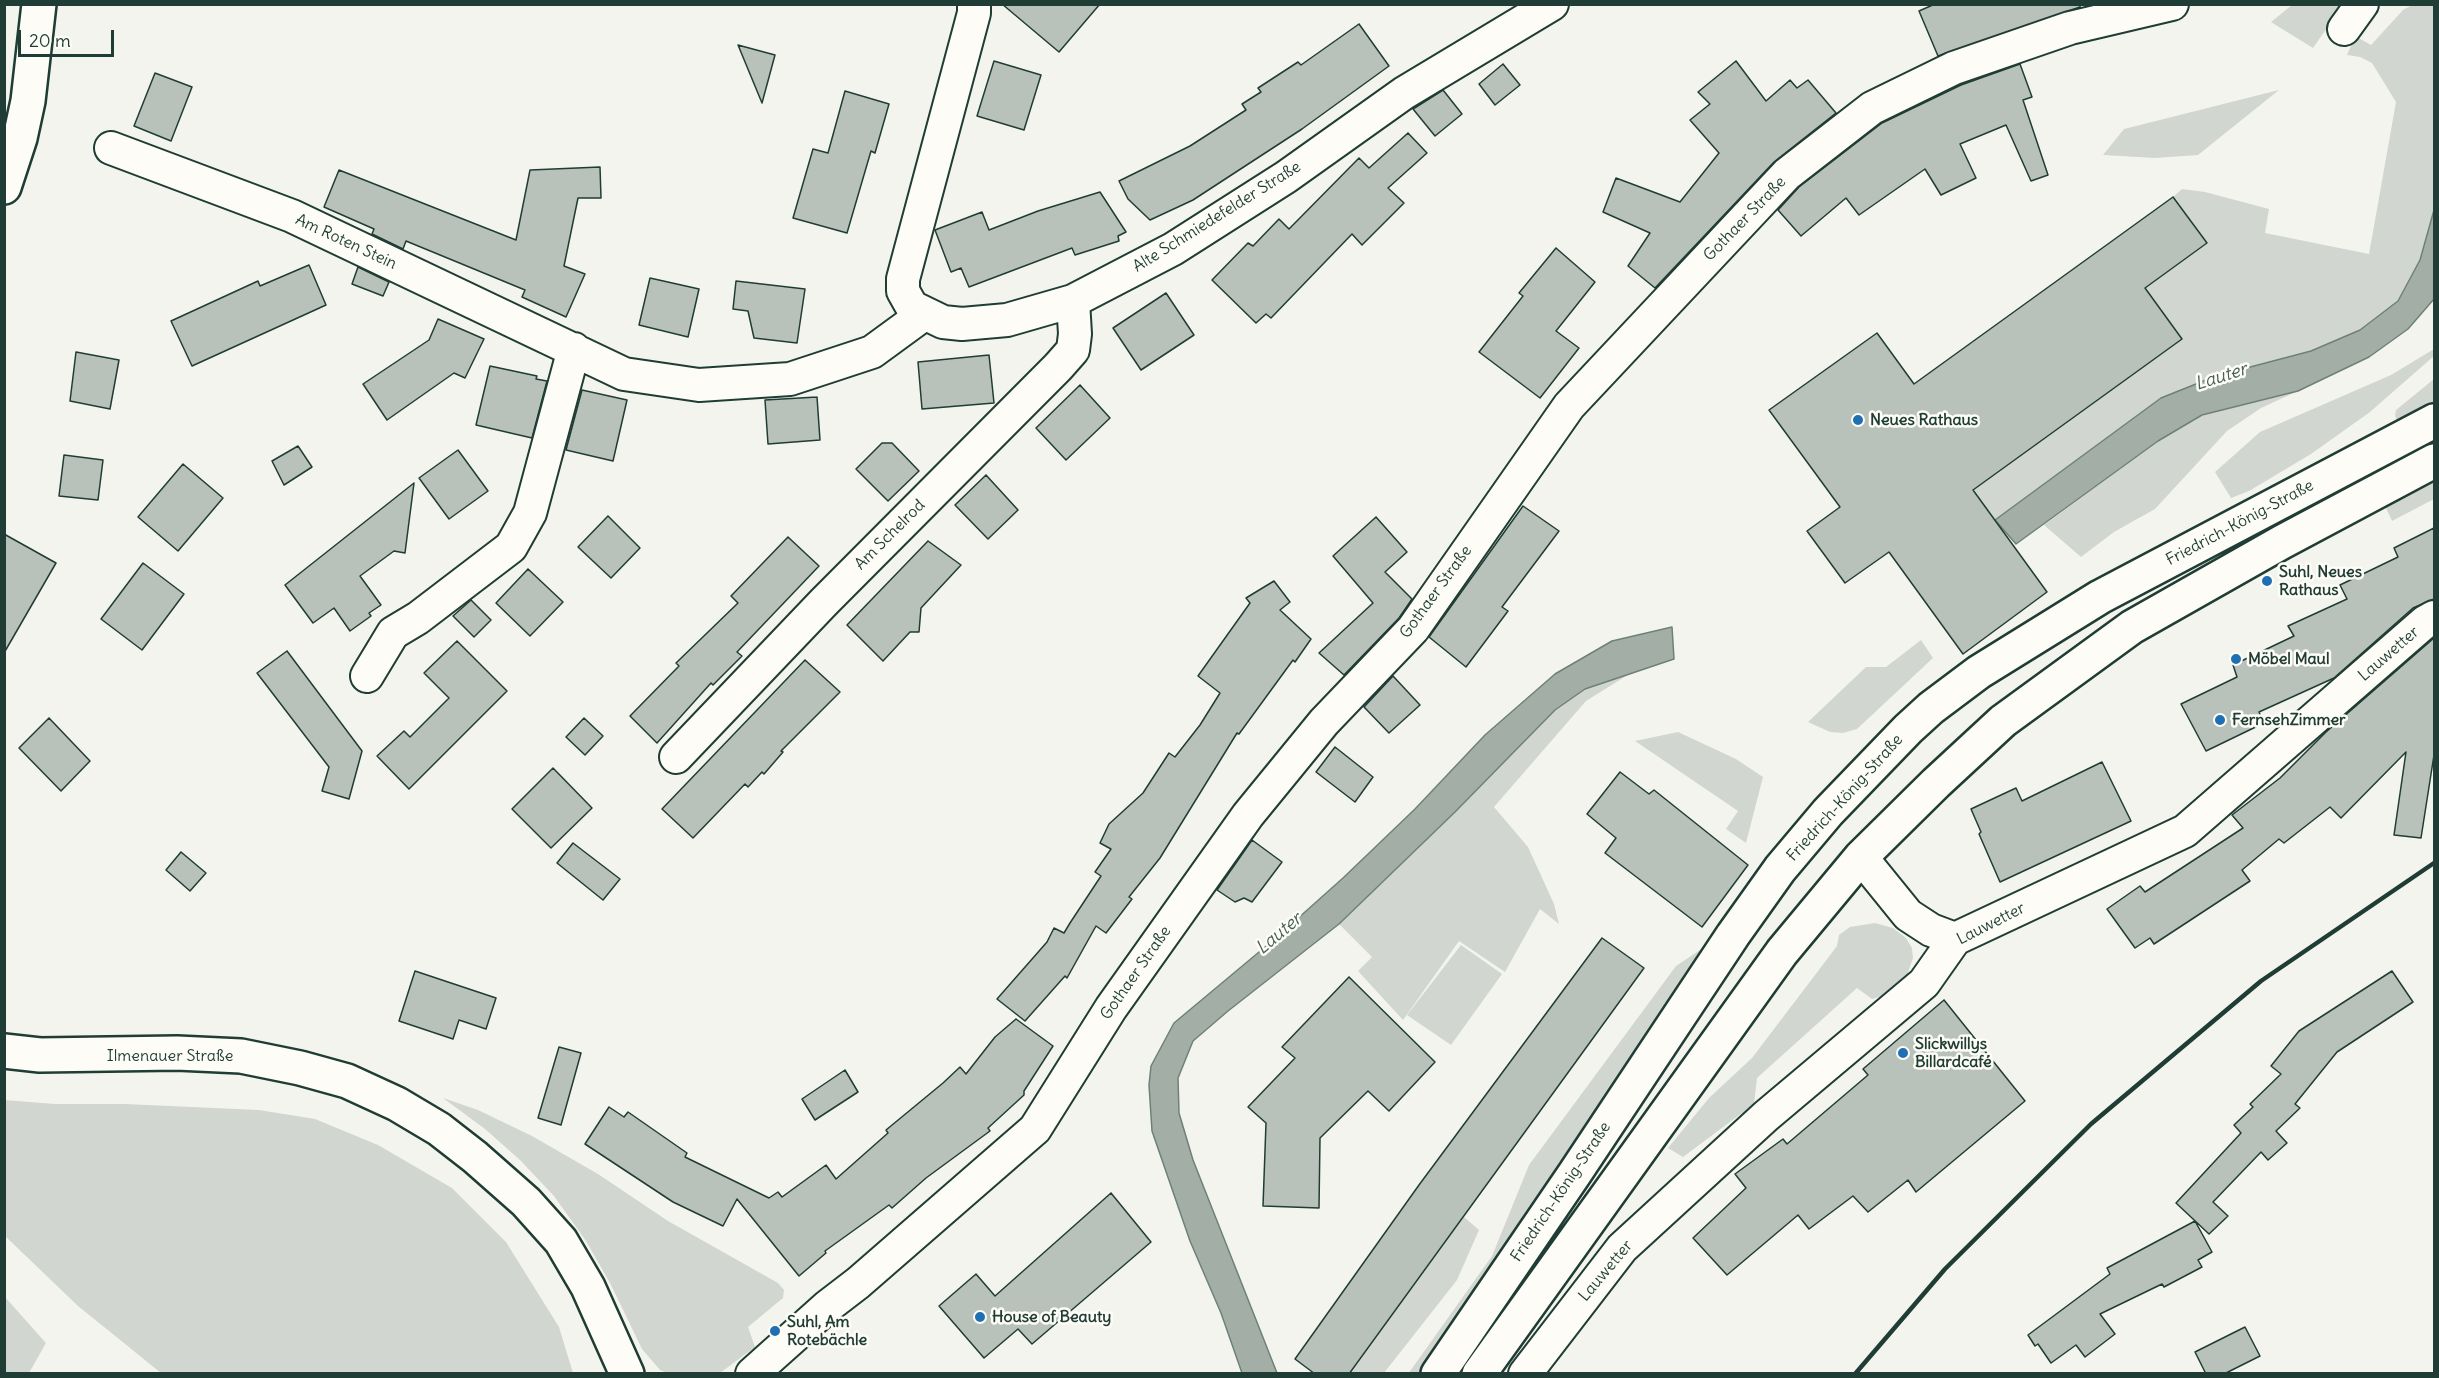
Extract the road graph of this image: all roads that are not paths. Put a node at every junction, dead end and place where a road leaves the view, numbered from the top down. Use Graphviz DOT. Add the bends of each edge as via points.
graph roads {
  1 [pos="39,4"];
  2 [pos="974,4"];
  3 [pos="1552,4"];
  4 [pos="2172,4"];
  5 [pos="111,148"];
  6 [pos="4,187"];
  7 [pos="1073,302"];
  8 [pos="924,314"];
  9 [pos="574,350"];
  10 [pos="2434,421"];
  11 [pos="2434,461"];
  12 [pos="2434,617"];
  13 [pos="367,676"];
  14 [pos="676,757"];
  15 [pos="1861,857"];
  16 [pos="1955,939"];
  17 [pos="4,1051"];
  18 [pos="613,1339"];
  19 [pos="627,1374"];
  20 [pos="645,1374"];
  21 [pos="752,1374"];
  22 [pos="1438,1374"];
  23 [pos="1479,1374"];
  24 [pos="1525,1374"];
  1 -- 6 [label="main road" via="28,102"];
  2 -- 8 [label="street, Alte Schmiedefelder Straße" via="903,279 903,291 912,307"];
  3 -- 7 [label="street, Alte Schmiedefelder Straße" via="1404,93 1286,177 1182,243"];
  4 -- 21 [label="street, Gothaer Straße" via="2070,28 1954,68 1872,108 1787,174 1569,406 1413,629 1324,722 1248,815 1112,1008 1035,1129"];
  5 -- 9 [label="street, Am Roten Stein" via="292,216"];
  7 -- 8 [label="street, Alte Schmiedefelder Straße" via="1008,320 962,324 942,322"];
  7 -- 14 [label="street, Am Schelrod" via="1073,350"];
  8 -- 9 [label="street, Am Roten Stein" via="872,352 790,379 699,385 624,374"];
  9 -- 13 [label="street" via="530,513 511,547 393,633"];
  10 -- 22 [label="main road, Friedrich-König-Straße" via="2100,597 1979,672 1908,729 1780,868"];
  11 -- 15 [label="main road" via="2132,627 2003,721"];
  12 -- 16 [label="street, Lauwetter" via="2185,831"];
  15 -- 16 [label="street" via="1908,915"];
  15 -- 23 [label="main road" via="1782,952"];
  16 -- 24 [label="street, Lauwetter" via="1924,983 1766,1116 1622,1248"];
  17 -- 18 [label="main road, Ilmenauer Straße" via="40,1055 241,1056 346,1081 397,1104 439,1129 526,1202 561,1241"];
  18 -- 19 [label="main road, Ilmenauer Straße"];
  18 -- 20 [label="street"];
}
